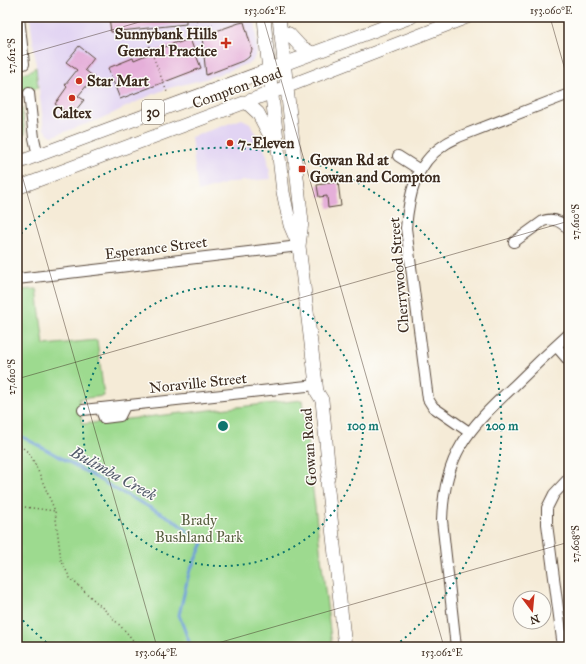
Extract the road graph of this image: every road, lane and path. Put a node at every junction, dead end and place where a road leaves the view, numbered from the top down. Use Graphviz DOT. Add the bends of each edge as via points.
graph roads {
  1 [pos="19,17"];
  2 [pos="198,17"];
  3 [pos="264,17"];
  4 [pos="279,17"];
  5 [pos="411,17"];
  6 [pos="467,17"];
  7 [pos="213,24"];
  8 [pos="196,26"];
  9 [pos="194,30"];
  10 [pos="280,31"];
  11 [pos="149,46"];
  12 [pos="312,53"];
  13 [pos="24,64"];
  14 [pos="284,64"];
  15 [pos="269,69"];
  16 [pos="286,87"];
  17 [pos="167,92"];
  18 [pos="271,92"];
  19 [pos="29,93"];
  20 [pos="569,94"];
  21 [pos="246,102"];
  22 [pos="276,139"];
  23 [pos="38,156"];
  24 [pos="398,156"];
  25 [pos="17,163"];
  26 [pos="420,170"];
  27 [pos="17,188"];
  28 [pos="569,230"];
  29 [pos="514,242"];
  30 [pos="299,246"];
  31 [pos="17,279"];
  32 [pos="569,334"];
  33 [pos="556,346"];
  34 [pos="569,361"];
  35 [pos="316,389"];
  36 [pos="82,410"];
  37 [pos="469,432"];
  38 [pos="17,443"];
  39 [pos="569,478"];
  40 [pos="17,506"];
  41 [pos="54,511"];
  42 [pos="565,631"];
  43 [pos="138,647"];
  44 [pos="345,647"];
  45 [pos="456,647"];
  46 [pos="562,647"];
  1 -- 13 [label="street"];
  2 -- 8 [label="path"];
  3 -- 15 [label="main road, Gowan Road"];
  4 -- 10 [label="main road, Gowan Road"];
  5 -- 12 [label="main road, Compton Road / 30"];
  6 -- 16 [label="main road, Compton Road / 30"];
  7 -- 8 [label="path" via="206,29"];
  8 -- 9 [label="path"];
  10 -- 12 [label="main road" via="289,34 300,46"];
  10 -- 14 [label="main road, Gowan Road"];
  11 -- 17 [label="path"];
  12 -- 14 [label="main road, Compton Road / 30"];
  14 -- 15 [label="main road, Compton Road / 30"];
  14 -- 16 [label="main road, Gowan Road"];
  15 -- 18 [label="main road, Gowan Road"];
  15 -- 23 [label="main road, Compton Road / 30"];
  16 -- 18 [label="main road, Compton Road / 30"];
  16 -- 30 [label="main road, Gowan Road" via="302,222"];
  18 -- 21 [label="main road, Compton Road / 30"];
  18 -- 22 [label="main road, Gowan Road"];
  19 -- 23 [label="street"];
  20 -- 26 [label="street, Cherrywood Street" via="461,136 444,145"];
  21 -- 22 [label="main road" via="258,113 268,132"];
  21 -- 27 [label="main road, Compton Road / 30"];
  22 -- 30 [label="main road, Gowan Road" via="290,225"];
  23 -- 25 [label="main road, Compton Road / 30"];
  24 -- 26 [label="street"];
  26 -- 37 [label="street, Cherrywood Street" via="408,205 406,228 427,394 433,407"];
  28 -- 29 [label="street" via="558,221 548,219"];
  30 -- 31 [label="street, Esperance Street"];
  30 -- 35 [label="main road, Gowan Road"];
  32 -- 33 [label="street"];
  33 -- 34 [label="street"];
  33 -- 37 [label="street" via="490,408"];
  35 -- 36 [label="street, Noraville Street"];
  35 -- 44 [label="main road, Gowan Road" via="322,400 324,416 329,473 327,481"];
  37 -- 45 [label="street" via="450,469 442,520"];
  38 -- 41 [label="path" via="29,453"];
  39 -- 42 [label="street" via="554,494 548,508 547,524"];
  40 -- 41 [label="path"];
  41 -- 43 [label="path" via="61,560 70,578"];
  42 -- 46 [label="street"];
}
